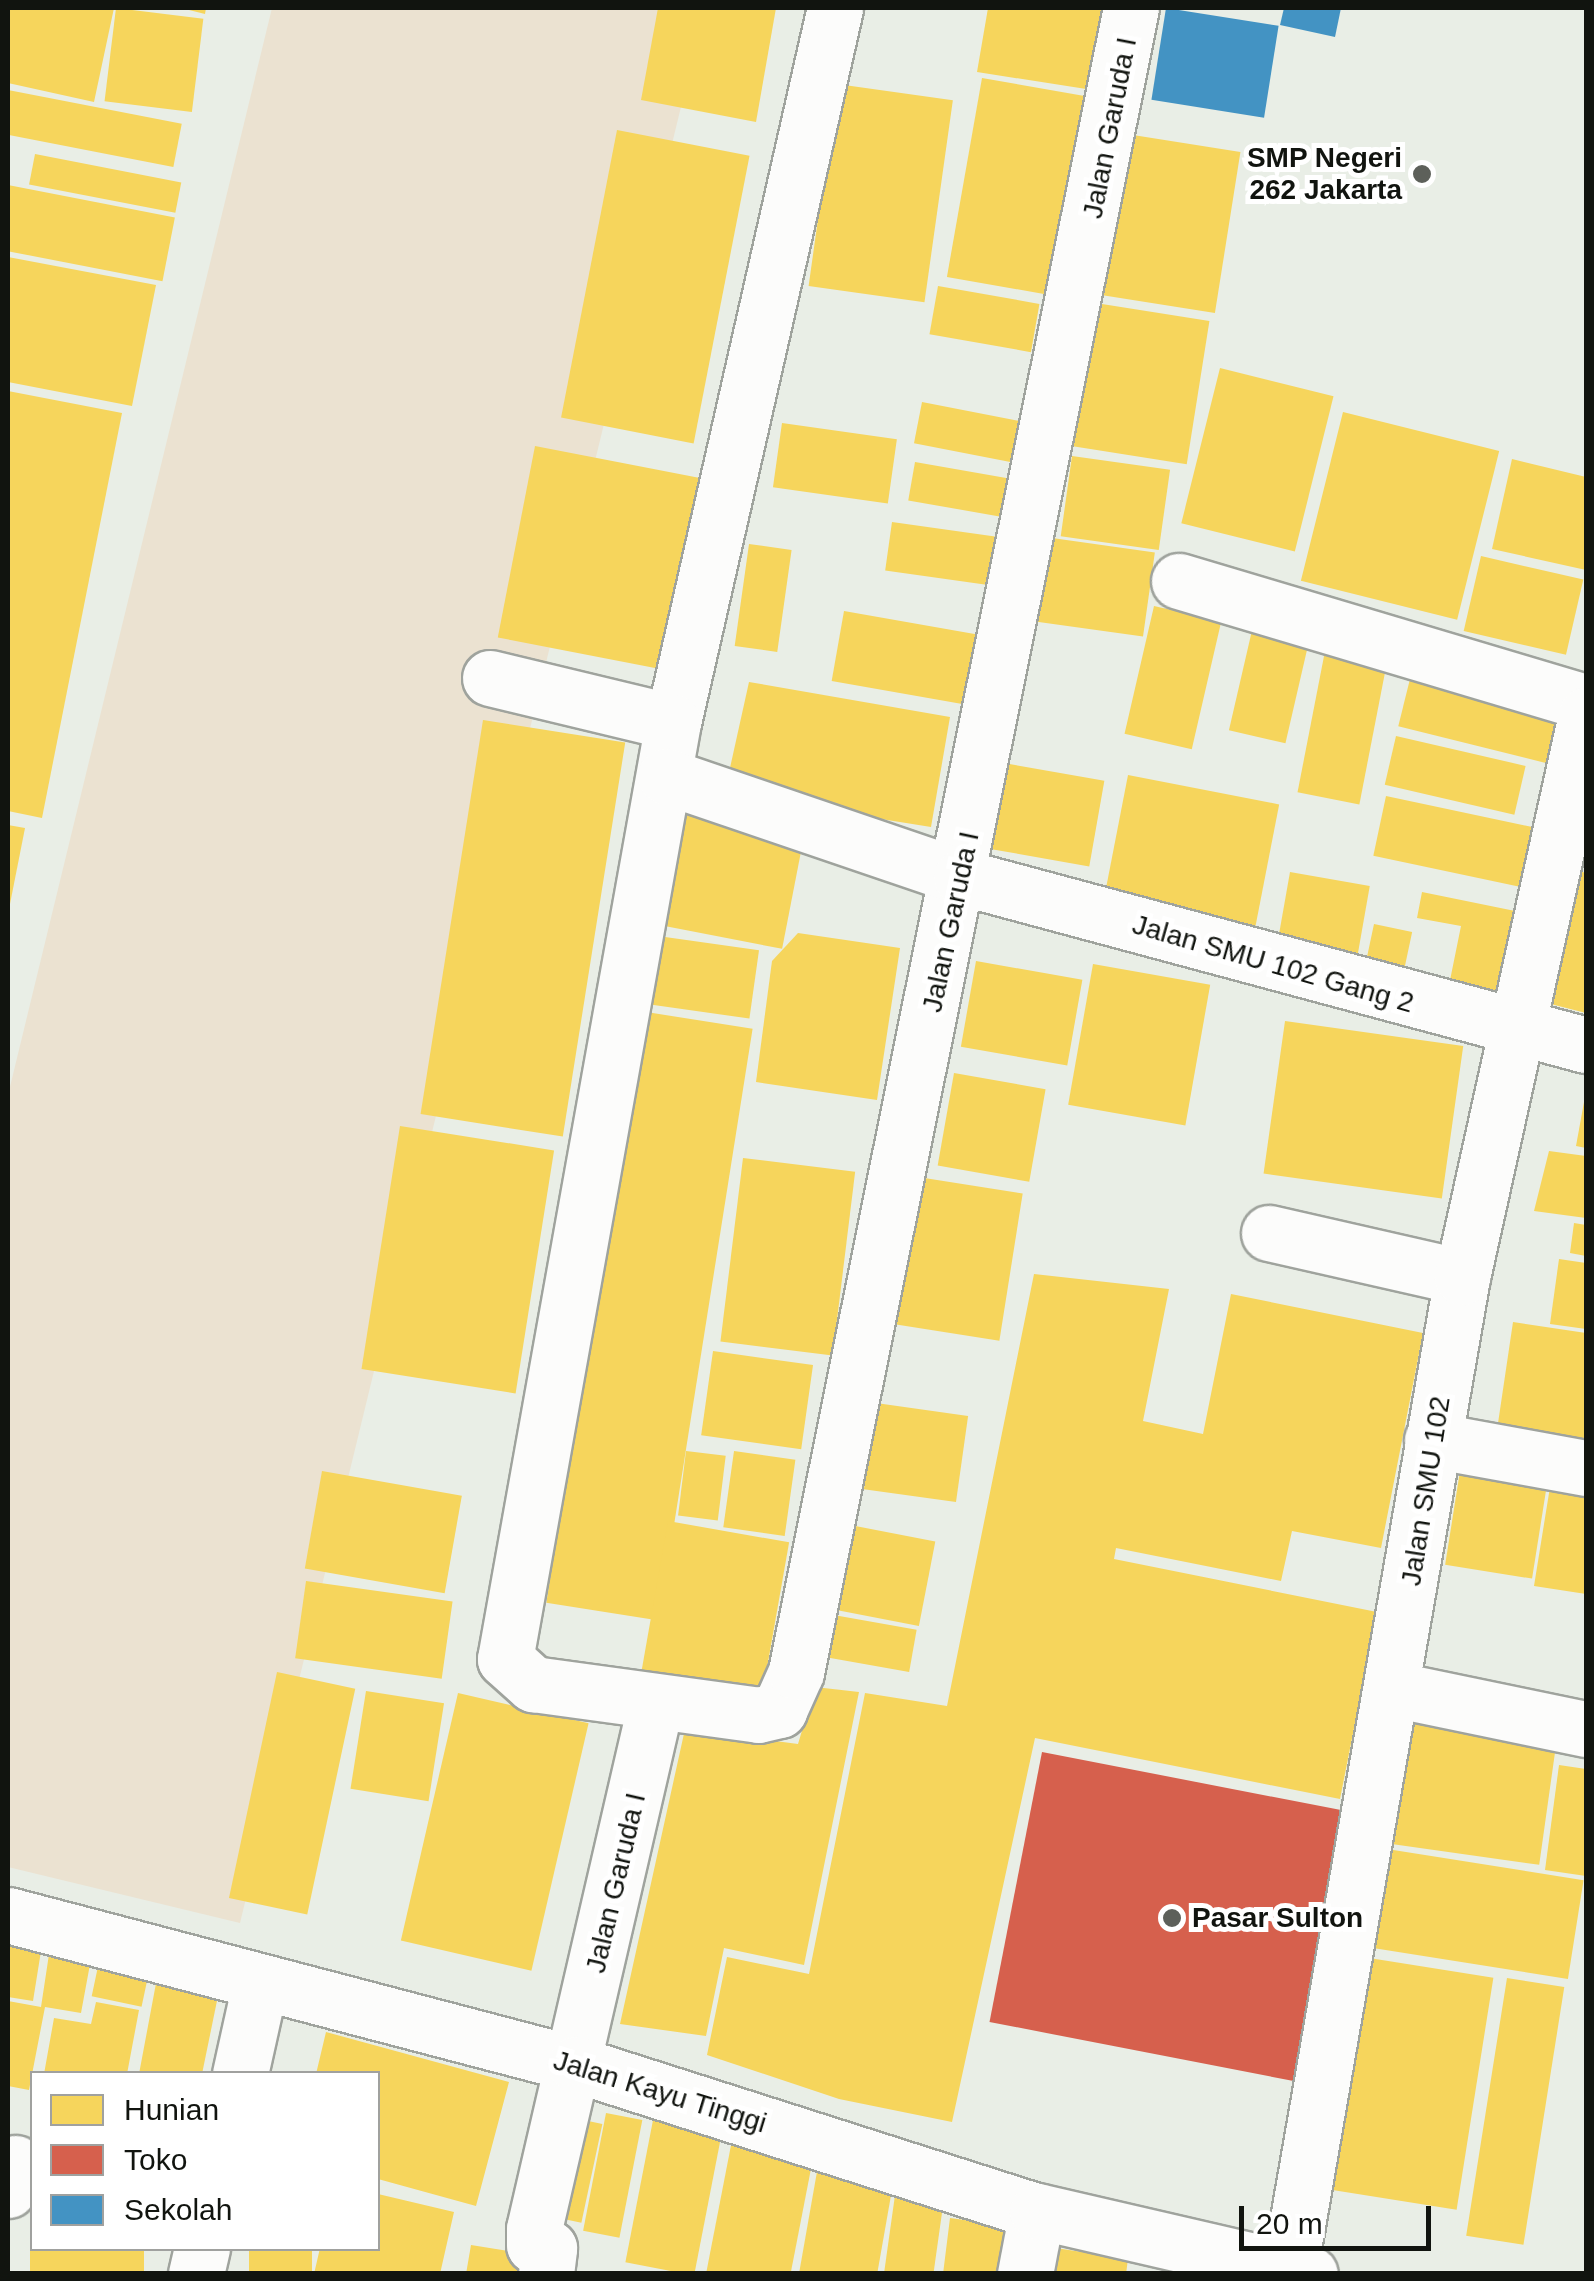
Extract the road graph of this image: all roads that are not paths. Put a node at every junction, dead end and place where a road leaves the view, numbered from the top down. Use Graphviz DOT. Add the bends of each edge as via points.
graph roads {
  1 [pos="835,8"];
  2 [pos="1131,8"];
  3 [pos="1179,581"];
  4 [pos="490,678"];
  5 [pos="1586,702"];
  6 [pos="1586,715"];
  7 [pos="674,722"];
  8 [pos="665,776"];
  9 [pos="961,876"];
  10 [pos="1517,1032"];
  11 [pos="1586,1045"];
  12 [pos="1269,1233"];
  13 [pos="1462,1277"];
  14 [pos="1432,1440"];
  15 [pos="1586,1468"];
  16 [pos="1396,1690"];
  17 [pos="656,1702"];
  18 [pos="1586,1728"];
  19 [pos="8,1916"];
  20 [pos="260,1984"];
  21 [pos="575,2064"];
  22 [pos="241,2071"];
  23 [pos="1036,2211"];
  24 [pos="1299,2272"];
  25 [pos="546,2274"];
  26 [pos="1026,2274"];
  1 -- 7 [label="street, Jalan Garuda I"];
  2 -- 9 [label="street, Jalan Garuda I"];
  3 -- 5 [label="street"];
  4 -- 7 [label="street"];
  6 -- 10 [label="street, Jalan SMU 102"];
  7 -- 8 [label="street, Jalan Garuda I"];
  8 -- 9 [label="street, Jalan SMU 102 Gang 2"];
  8 -- 17 [label="street, Jalan Garuda I" via="505,1660 517,1680"];
  9 -- 10 [label="street, Jalan SMU 102 Gang 2"];
  9 -- 17 [label="street, Jalan Garuda I" via="788,1697 758,1716"];
  10 -- 11 [label="street, Jalan SMU 102 Gang 2"];
  10 -- 13 [label="street, Jalan SMU 102"];
  12 -- 13 [label="street"];
  13 -- 14 [label="street, Jalan SMU 102"];
  14 -- 15 [label="street"];
  14 -- 16 [label="street, Jalan SMU 102"];
  16 -- 18 [label="street"];
  16 -- 24 [label="street, Jalan SMU 102"];
  17 -- 21 [label="street, Jalan Garuda I"];
  19 -- 20 [label="street, Jalan Kayu Tinggi"];
  20 -- 21 [label="street, Jalan Kayu Tinggi"];
  20 -- 22 [label="street"];
  21 -- 23 [label="street, Jalan Kayu Tinggi"];
  21 -- 25 [label="street, Jalan Garuda I" via="534,2229 534,2245 550,2248"];
  23 -- 24 [label="street, Jalan Kayu Tinggi"];
  23 -- 26 [label="street"];
}
